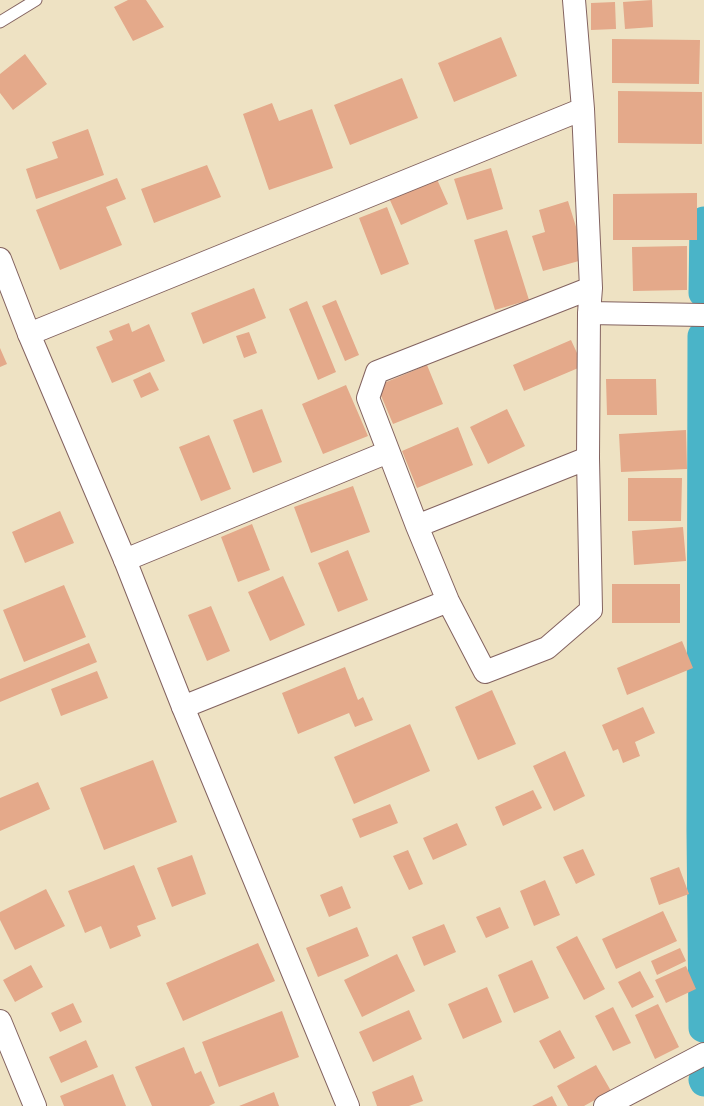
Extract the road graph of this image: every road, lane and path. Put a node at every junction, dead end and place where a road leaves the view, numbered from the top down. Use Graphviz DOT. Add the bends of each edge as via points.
graph roads {
  1 [pos="36,0"];
  2 [pos="574,0"];
  3 [pos="0,22"];
  4 [pos="583,109"];
  5 [pos="0,259"];
  6 [pos="591,288"];
  7 [pos="589,313"];
  8 [pos="704,315"];
  9 [pos="29,334"];
  10 [pos="388,452"];
  11 [pos="588,458"];
  12 [pos="417,526"];
  13 [pos="125,560"];
  14 [pos="448,601"];
  15 [pos="183,707"];
  16 [pos="0,1021"];
  17 [pos="704,1054"];
  18 [pos="35,1106"];
  19 [pos="348,1106"];
  20 [pos="605,1106"];
  1 -- 3 [label="lane"];
  2 -- 4 [label="street"];
  4 -- 6 [label="street"];
  4 -- 9 [label="street"];
  5 -- 9 [label="street"];
  6 -- 7 [label="street"];
  6 -- 10 [label="street" via="377,372 368,398"];
  7 -- 8 [label="street"];
  7 -- 11 [label="street"];
  9 -- 13 [label="street"];
  10 -- 12 [label="street"];
  10 -- 13 [label="street"];
  11 -- 12 [label="street"];
  11 -- 14 [label="street" via="591,610 547,648 485,672"];
  12 -- 14 [label="street"];
  13 -- 15 [label="street"];
  14 -- 15 [label="street"];
  15 -- 19 [label="street"];
  16 -- 18 [label="street"];
  17 -- 20 [label="street"];
}
